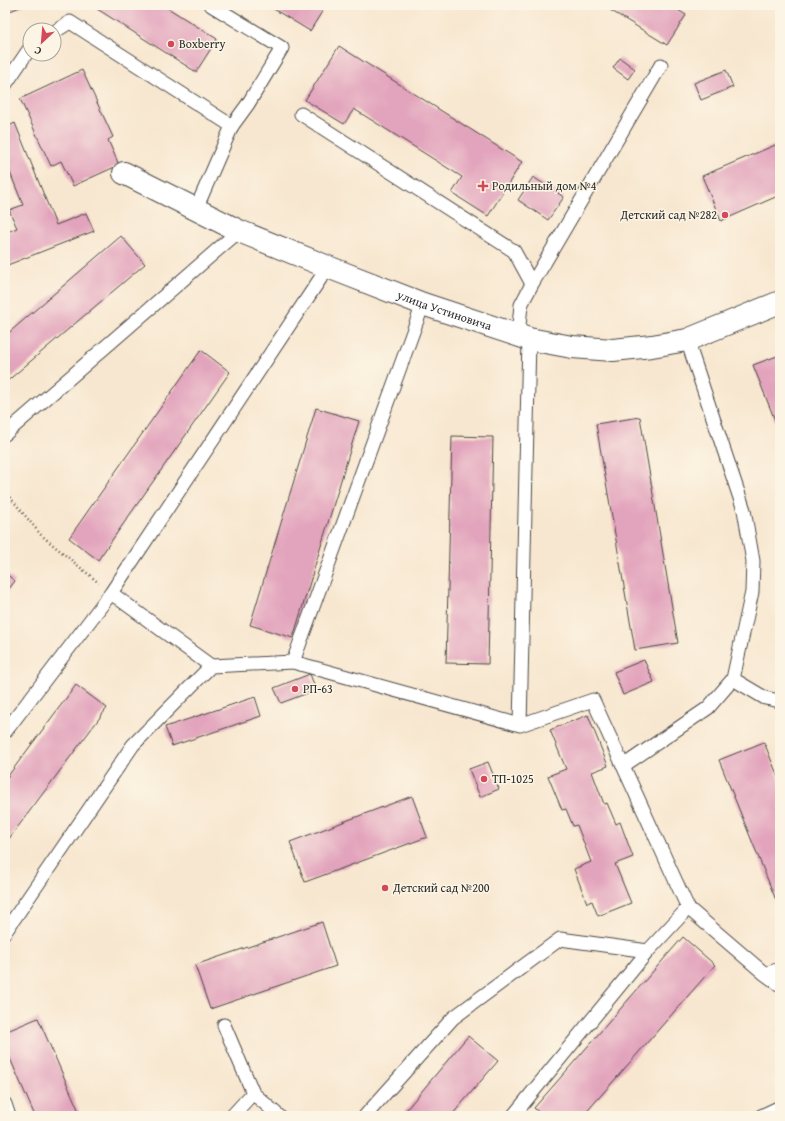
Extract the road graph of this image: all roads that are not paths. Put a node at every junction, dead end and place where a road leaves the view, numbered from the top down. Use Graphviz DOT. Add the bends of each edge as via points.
graph roads {
  1 [pos="211,5"];
  2 [pos="62,27"];
  3 [pos="22,60"];
  4 [pos="661,65"];
  5 [pos="5,85"];
  6 [pos="301,114"];
  7 [pos="232,126"];
  8 [pos="124,173"];
  9 [pos="196,209"];
  10 [pos="239,231"];
  11 [pos="328,267"];
  12 [pos="532,284"];
  13 [pos="780,302"];
  14 [pos="423,304"];
  15 [pos="523,337"];
  16 [pos="687,340"];
  17 [pos="5,434"];
  18 [pos="111,593"];
  19 [pos="293,662"];
  20 [pos="211,666"];
  21 [pos="733,679"];
  22 [pos="780,701"];
  23 [pos="520,725"];
  24 [pos="5,732"];
  25 [pos="623,766"];
  26 [pos="688,908"];
  27 [pos="5,932"];
  28 [pos="648,951"];
  29 [pos="780,969"];
  30 [pos="765,974"];
  31 [pos="780,985"];
  32 [pos="224,1025"];
  33 [pos="253,1093"];
  34 [pos="5,1104"];
  35 [pos="780,1107"];
  36 [pos="9,1116"];
  37 [pos="232,1116"];
  38 [pos="278,1116"];
  39 [pos="365,1116"];
  40 [pos="513,1116"];
  41 [pos="761,1116"];
  1 -- 7 [label="lane" via="282,48"];
  2 -- 7 [label="lane" via="70,22"];
  3 -- 5 [label="lane"];
  4 -- 12 [label="lane"];
  6 -- 12 [label="lane" via="514,251"];
  7 -- 9 [label="lane"];
  8 -- 9 [label="street, улица Устиновича"];
  9 -- 10 [label="street, улица Устиновича"];
  10 -- 11 [label="street, улица Устиновича"];
  10 -- 17 [label="lane"];
  11 -- 14 [label="street, улица Устиновича"];
  11 -- 18 [label="lane"];
  12 -- 15 [label="lane" via="521,305"];
  13 -- 16 [label="street, улица Устиновича"];
  14 -- 15 [label="street, улица Устиновича"];
  14 -- 19 [label="lane"];
  15 -- 16 [label="street, улица Устиновича" via="572,347 613,350"];
  15 -- 23 [label="lane"];
  16 -- 21 [label="lane" via="744,510 753,561 752,592"];
  18 -- 20 [label="lane"];
  18 -- 24 [label="lane"];
  19 -- 20 [label="lane"];
  19 -- 23 [label="lane"];
  20 -- 27 [label="lane" via="133,745"];
  21 -- 22 [label="lane" via="765,698"];
  21 -- 25 [label="lane" via="708,708"];
  23 -- 25 [label="lane" via="593,700"];
  25 -- 26 [label="lane"];
  26 -- 28 [label="lane"];
  26 -- 30 [label="lane"];
  28 -- 39 [label="lane" via="560,939 454,1018"];
  28 -- 40 [label="lane"];
  29 -- 30 [label="lane"];
  30 -- 31 [label="lane"];
  32 -- 33 [label="lane"];
  33 -- 37 [label="lane"];
  33 -- 38 [label="lane"];
  34 -- 36 [label="lane"];
  35 -- 41 [label="lane"];
}
